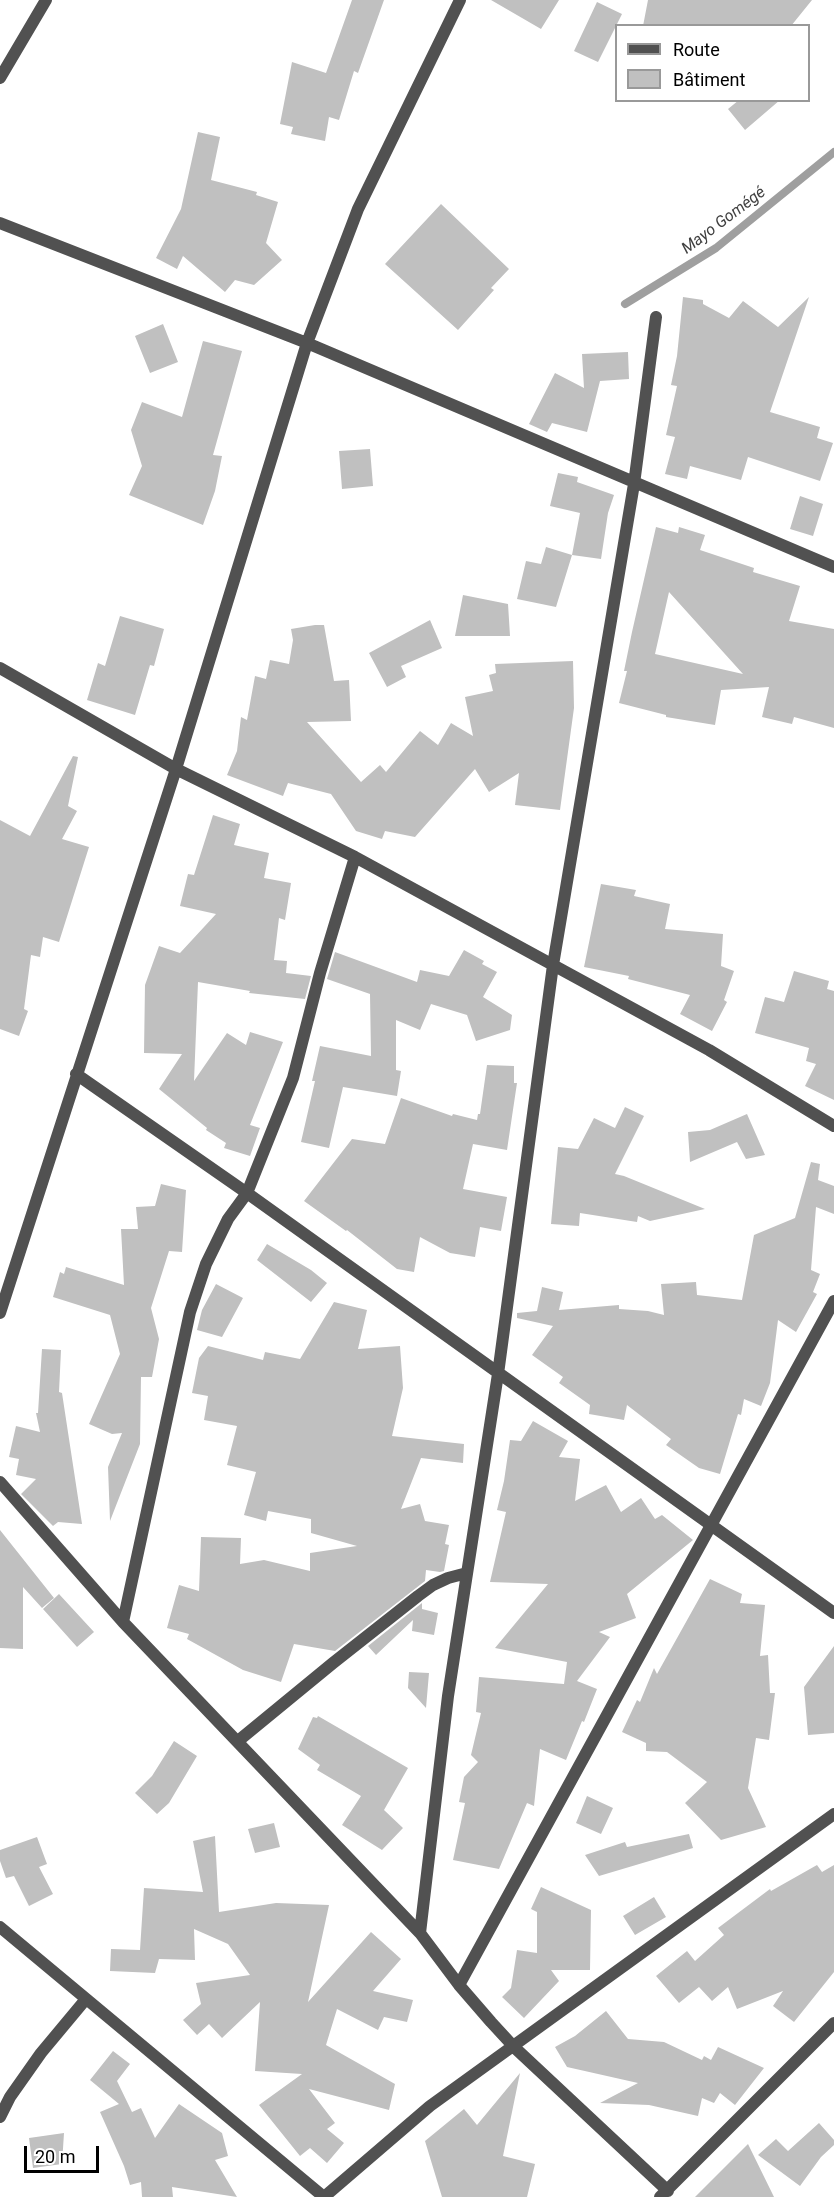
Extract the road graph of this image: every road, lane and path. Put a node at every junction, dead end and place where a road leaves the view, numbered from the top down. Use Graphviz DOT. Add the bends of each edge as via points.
graph roads {
  1 [pos="46,0"];
  2 [pos="460,0"];
  3 [pos="0,78"];
  4 [pos="0,223"];
  5 [pos="656,317"];
  6 [pos="307,343"];
  7 [pos="634,484"];
  8 [pos="834,567"];
  9 [pos="0,668"];
  10 [pos="176,769"];
  11 [pos="355,858"];
  12 [pos="553,965"];
  13 [pos="76,1074"];
  14 [pos="834,1126"];
  15 [pos="247,1193"];
  16 [pos="834,1301"];
  17 [pos="0,1313"];
  18 [pos="498,1374"];
  19 [pos="0,1482"];
  20 [pos="712,1526"];
  21 [pos="467,1574"];
  22 [pos="834,1613"];
  23 [pos="123,1622"];
  24 [pos="238,1741"];
  25 [pos="834,1814"];
  26 [pos="0,1927"];
  27 [pos="420,1933"];
  28 [pos="459,1985"];
  29 [pos="86,1999"];
  30 [pos="834,2023"];
  31 [pos="514,2047"];
  32 [pos="0,2117"];
  33 [pos="664,2194"];
  34 [pos="324,2197"];
  1 -- 3 [label="street"];
  2 -- 6 [label="street" via="358,209"];
  4 -- 6 [label="street"];
  5 -- 7 [label="street"];
  6 -- 7 [label="street"];
  6 -- 10 [label="street"];
  7 -- 8 [label="street"];
  7 -- 12 [label="street"];
  9 -- 10 [label="street"];
  10 -- 11 [label="street"];
  10 -- 13 [label="street"];
  11 -- 12 [label="street"];
  11 -- 15 [label="street" via="293,1078"];
  12 -- 14 [label="street" via="709,1050"];
  12 -- 18 [label="street"];
  13 -- 15 [label="street"];
  13 -- 17 [label="street"];
  15 -- 18 [label="street"];
  15 -- 23 [label="street" via="228,1219 206,1264 190,1312"];
  16 -- 20 [label="street"];
  18 -- 20 [label="street"];
  18 -- 21 [label="street"];
  19 -- 23 [label="street"];
  20 -- 22 [label="street"];
  20 -- 28 [label="street"];
  21 -- 24 [label="street" via="433,1585"];
  21 -- 27 [label="street" via="448,1696"];
  23 -- 24 [label="street"];
  24 -- 27 [label="street"];
  25 -- 31 [label="street"];
  26 -- 29 [label="street"];
  27 -- 28 [label="street"];
  28 -- 31 [label="street"];
  29 -- 32 [label="street" via="41,2053"];
  29 -- 34 [label="street"];
  30 -- 33 [label="street"];
  31 -- 33 [label="street"];
  31 -- 34 [label="street" via="430,2106"];
}
